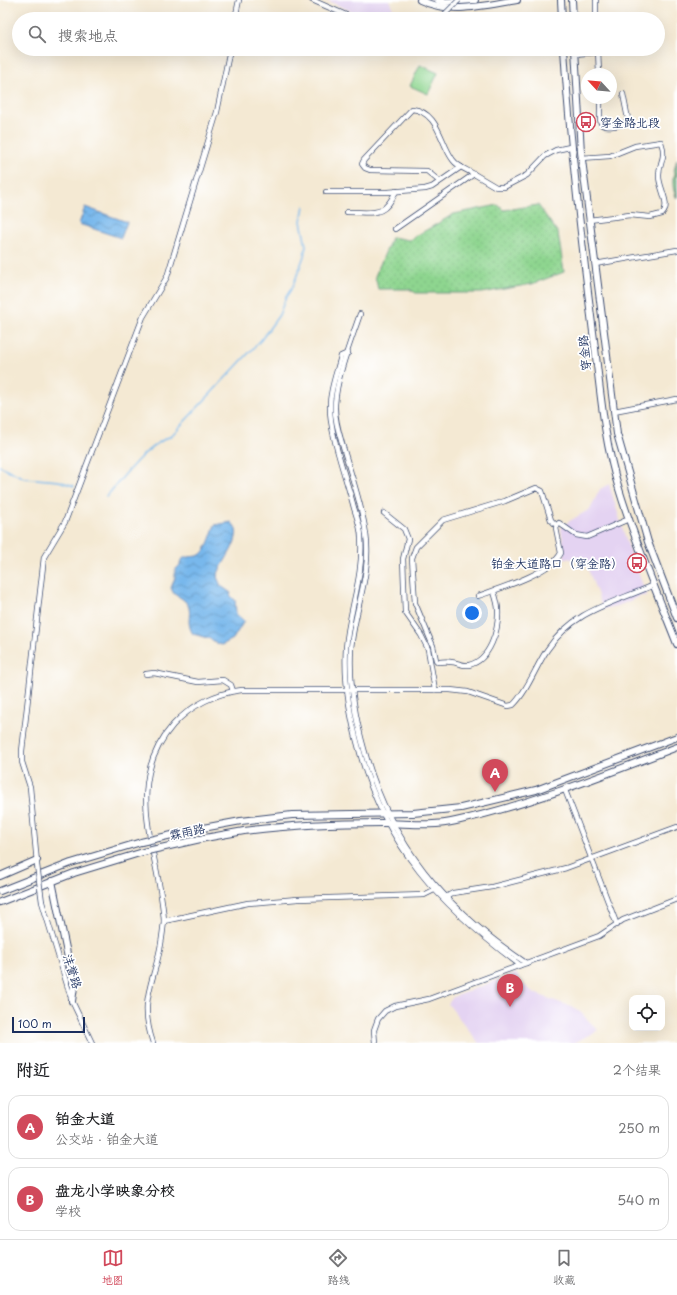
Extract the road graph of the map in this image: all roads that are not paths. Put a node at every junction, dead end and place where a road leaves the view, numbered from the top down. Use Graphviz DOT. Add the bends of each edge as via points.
graph roads {
  1 [pos="239,0"];
  2 [pos="312,0"];
  3 [pos="420,0"];
  4 [pos="438,0"];
  5 [pos="459,0"];
  6 [pos="475,0"];
  7 [pos="517,0"];
  8 [pos="561,0"];
  9 [pos="572,0"];
  10 [pos="596,0"];
  11 [pos="236,12"];
  12 [pos="339,12"];
  13 [pos="447,12"];
  14 [pos="562,12"];
  15 [pos="573,12"];
  16 [pos="596,12"];
  17 [pos="229,56"];
  18 [pos="564,56"];
  19 [pos="575,56"];
  20 [pos="598,56"];
  21 [pos="599,68"];
  22 [pos="623,94"];
  23 [pos="600,104"];
  24 [pos="570,147"];
  25 [pos="582,158"];
  26 [pos="461,167"];
  27 [pos="474,174"];
  28 [pos="439,181"];
  29 [pos="396,191"];
  30 [pos="326,192"];
  31 [pos="347,212"];
  32 [pos="590,220"];
  33 [pos="395,229"];
  34 [pos="677,250"];
  35 [pos="595,264"];
  36 [pos="360,314"];
  37 [pos="677,399"];
  38 [pos="614,411"];
  39 [pos="384,513"];
  40 [pos="629,518"];
  41 [pos="556,525"];
  42 [pos="654,585"];
  43 [pos="494,592"];
  44 [pos="478,596"];
  45 [pos="677,618"];
  46 [pos="677,644"];
  47 [pos="146,674"];
  48 [pos="351,690"];
  49 [pos="435,690"];
  50 [pos="233,691"];
  51 [pos="677,737"];
  52 [pos="677,747"];
  53 [pos="565,790"];
  54 [pos="384,813"];
  55 [pos="389,823"];
  56 [pos="677,827"];
  57 [pos="590,859"];
  58 [pos="37,862"];
  59 [pos="0,876"];
  60 [pos="52,881"];
  61 [pos="436,889"];
  62 [pos="0,891"];
  63 [pos="446,897"];
  64 [pos="677,899"];
  65 [pos="0,902"];
  66 [pos="164,921"];
  67 [pos="617,925"];
  68 [pos="526,962"];
  69 [pos="520,965"];
  70 [pos="72,1001"];
  71 [pos="92,1043"];
  72 [pos="153,1043"];
  73 [pos="375,1043"];
  1 -- 11 [label="street"];
  2 -- 12 [label="street"];
  3 -- 7 [label="main road" via="444,8 468,8"];
  4 -- 6 [label="main road"];
  5 -- 13 [label="street, bridge"];
  8 -- 14 [label="main road"];
  9 -- 15 [label="main road"];
  10 -- 16 [label="street"];
  17 -- 58 [label="street, 沣誉路" via="217,112 167,278 143,317 65,522 44,557 22,762 30,787"];
  18 -- 24 [label="main road, 穿金路"];
  19 -- 25 [label="main road, 穿金路"];
  20 -- 21 [label="street"];
  22 -- 23 [label="street" via="628,119 624,124 603,127"];
  24 -- 27 [label="street" via="545,156 527,176 504,187 496,187"];
  24 -- 40 [label="main road, 穿金路" via="600,396 619,488"];
  25 -- 32 [label="main road, 穿金路"];
  25 -- 32 [label="street" via="610,156 635,146 661,142 664,151 658,175 666,207 662,214"];
  26 -- 27 [label="street"];
  26 -- 28 [label="street"];
  26 -- 28 [label="street" via="453,160 434,123 421,112 412,109 362,164 370,170 428,171"];
  27 -- 33 [label="street"];
  28 -- 29 [label="street" via="425,189"];
  29 -- 30 [label="street"];
  29 -- 31 [label="street" via="391,203 379,212"];
  32 -- 35 [label="main road, 穿金路"];
  34 -- 35 [label="street"];
  35 -- 38 [label="main road, 穿金路"];
  36 -- 48 [label="street" via="336,391 335,406 366,534 367,551 363,591 354,628"];
  37 -- 38 [label="street"];
  38 -- 45 [label="main road, 穿金路" via="617,434 648,542"];
  39 -- 49 [label="street" via="404,529 408,539 403,559 405,612 428,648"];
  40 -- 41 [label="street" via="587,537 576,535 562,524"];
  40 -- 42 [label="main road, 穿金路"];
  41 -- 43 [label="street" via="561,548 559,557 543,569"];
  41 -- 43 [label="street" via="551,520 542,491 536,488 505,501 443,520 416,547 412,558 415,603 438,662 467,665 479,660 487,651 492,644 498,620"];
  42 -- 46 [label="main road, 穿金路"];
  42 -- 49 [label="street" via="620,600 603,604 567,626 546,651 513,704 503,704 468,692"];
  43 -- 44 [label="street"];
  47 -- 50 [label="street" via="154,673 198,682 223,680 231,685"];
  48 -- 49 [label="street"];
  48 -- 50 [label="street"];
  48 -- 54 [label="street" via="362,742"];
  50 -- 66 [label="street" via="201,702 178,720 160,743 150,766 146,780 145,804"];
  51 -- 54 [label="main road, 霖雨路" via="553,784 510,797 461,808"];
  52 -- 53 [label="main road, 霖雨路"];
  53 -- 55 [label="main road, 霖雨路" via="456,821 430,824"];
  53 -- 57 [label="street"];
  54 -- 55 [label="street"];
  54 -- 62 [label="main road, 霖雨路, bridge" via="292,815 203,828 141,842 71,863"];
  55 -- 60 [label="main road, 霖雨路, bridge" via="292,825 244,831 143,852"];
  55 -- 61 [label="street" via="404,851"];
  56 -- 57 [label="street"];
  57 -- 63 [label="street" via="566,868 492,887 453,893"];
  57 -- 67 [label="street"];
  58 -- 59 [label="main road"];
  58 -- 70 [label="street, 沣誉路, bridge" via="42,902"];
  60 -- 65 [label="main road, 霖雨路"];
  60 -- 70 [label="main road" via="74,987"];
  61 -- 63 [label="street"];
  61 -- 66 [label="street" via="424,895 248,903"];
  61 -- 69 [label="street" via="471,927"];
  63 -- 68 [label="street" via="493,940"];
  64 -- 67 [label="street" via="623,920"];
  66 -- 72 [label="street" via="160,948 147,996 147,1015"];
  67 -- 68 [label="street" via="599,936"];
  68 -- 69 [label="street"];
  69 -- 73 [label="street" via="429,999 395,1006 385,1011 378,1019 374,1030"];
  70 -- 71 [label="street, 沣誉路"];
}
